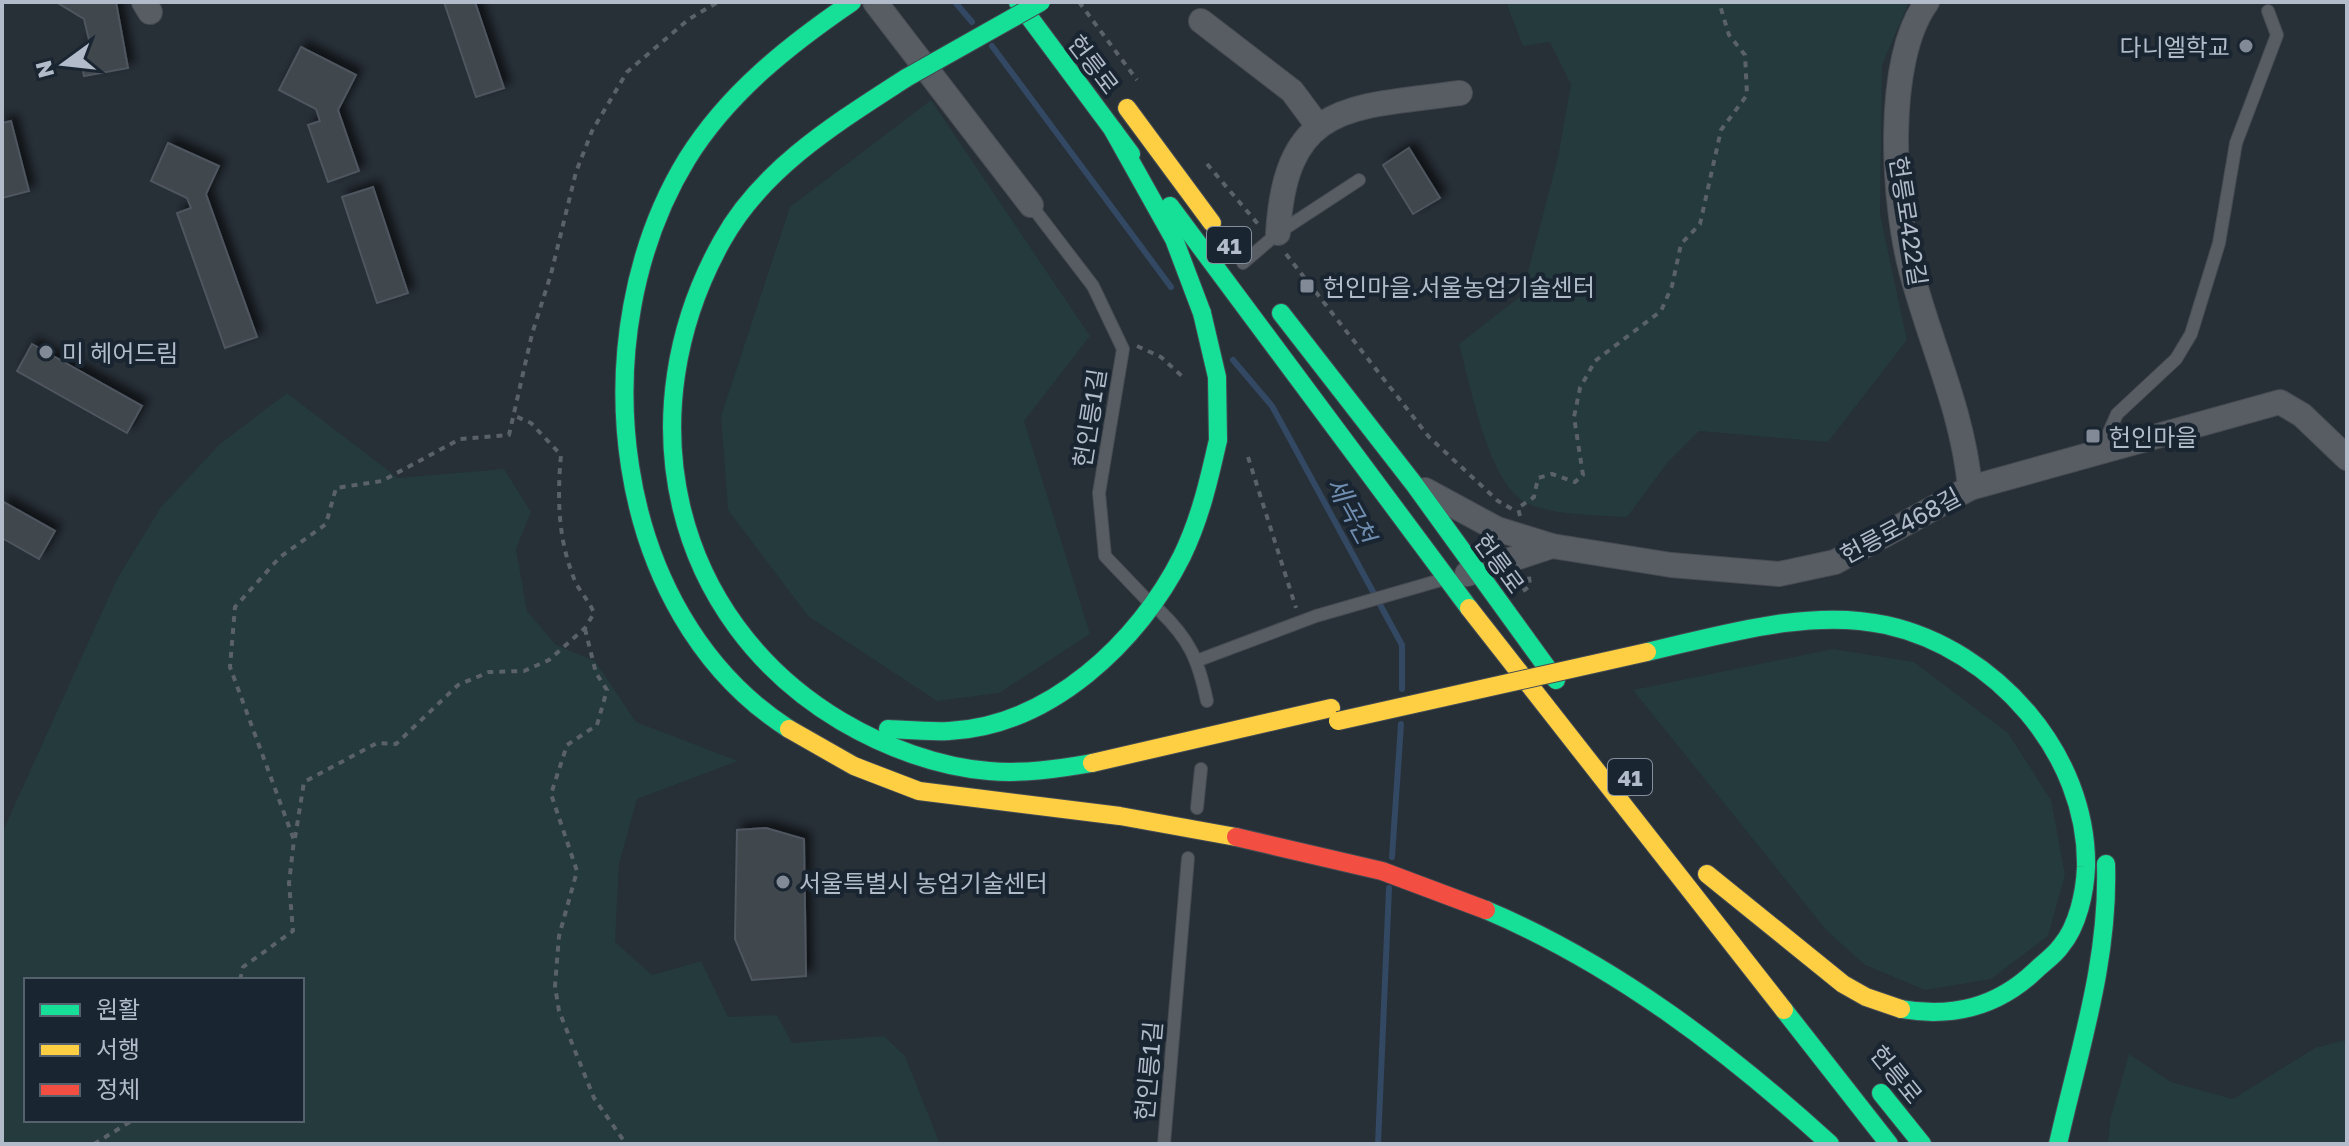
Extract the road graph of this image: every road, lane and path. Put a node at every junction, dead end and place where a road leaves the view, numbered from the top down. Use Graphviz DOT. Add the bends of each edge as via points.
graph roads {
  1 [pos="718,2"];
  2 [pos="875,2"];
  3 [pos="1018,2"];
  4 [pos="1041,2"];
  5 [pos="1079,2"];
  6 [pos="1719,2"];
  7 [pos="1927,2"];
  8 [pos="850,3"];
  9 [pos="2268,11"];
  10 [pos="1201,21"];
  11 [pos="1143,87"];
  12 [pos="1460,93"];
  13 [pos="1119,96"];
  14 [pos="1318,126"];
  15 [pos="1113,130"];
  16 [pos="1201,157"];
  17 [pos="1359,180"];
  18 [pos="1031,205"];
  19 [pos="1275,235"];
  20 [pos="1239,258"];
  21 [pos="1272,300"];
  22 [pos="515,416"];
  23 [pos="2102,448"];
  24 [pos="2347,458"];
  25 [pos="1414,484"];
  26 [pos="1970,488"];
  27 [pos="1519,513"];
  28 [pos="1525,546"];
  29 [pos="1477,572"];
  30 [pos="1448,579"];
  31 [pos="1501,605"];
  32 [pos="1898,609"];
  33 [pos="585,628"];
  34 [pos="1959,633"];
  35 [pos="1642,645"];
  36 [pos="1199,660"];
  37 [pos="1563,689"];
  38 [pos="1207,701"];
  39 [pos="820,712"];
  40 [pos="1334,715"];
  41 [pos="823,749"];
  42 [pos="1201,769"];
  43 [pos="1197,808"];
  44 [pos="294,840"];
  45 [pos="1188,858"];
  46 [pos="1763,944"];
  47 [pos="240,978"];
  48 [pos="1866,1075"];
  49 [pos="130,1122"];
  50 [pos="94,1144"];
  51 [pos="626,1144"];
  52 [pos="1164,1144"];
  53 [pos="1830,1144"];
  54 [pos="1889,1144"];
  55 [pos="1922,1144"];
  56 [pos="2058,1144"];
  1 -- 22 [label="path" via="689,19 627,72 592,131 532,334"];
  2 -- 18 [label="street"];
  3 -- 15 [label="main road, 헌릉로 / 41"];
  4 -- 39 [label="main road, bridge" via="906,78 806,146 755,193 702,277 680,340 671,450 695,560 751,652"];
  5 -- 11 [label="path"];
  6 -- 27 [label="path" via="1729,35 1745,55 1747,95 1721,130 1700,224 1681,244 1661,311 1595,361 1580,388 1574,417 1583,475 1575,482 1552,474 1538,478 1534,497 1518,508"];
  7 -- 26 [label="street, 헌릉로422길" via="1900,67 1896,136 1911,269 1955,408"];
  8 -- 41 [label="main road" via="750,81 684,164 647,246 630,312 624,376 634,487 668,588 706,651 753,703"];
  9 -- 23 [label="lane" via="2277,35 2236,143 2219,243 2191,334 2176,359 2117,414"];
  10 -- 14 [label="street" via="1292,91"];
  12 -- 14 [label="street" via="1371,106 1327,118"];
  13 -- 20 [label="main road, 헌릉로 / 41"];
  14 -- 19 [label="street" via="1307,134 1290,168"];
  15 -- 30 [label="main road, 헌릉로 / 41"];
  15 -- 39 [label="main road, bridge" via="1174,239 1202,313 1217,377 1218,440 1202,512 1174,573 1106,658 1069,690 1006,719 946,732 903,731"];
  16 -- 19 [label="path"];
  17 -- 19 [label="lane"];
  18 -- 36 [label="lane, 헌인릉1길" via="1093,286 1123,349 1099,493 1105,556 1180,631"];
  19 -- 20 [label="lane"];
  19 -- 27 [label="path" via="1429,437 1498,501"];
  21 -- 25 [label="main road, 헌릉로"];
  22 -- 33 [label="path" via="531,423 561,455 563,546 576,584 594,613"];
  22 -- 44 [label="path" via="509,435 460,439 382,481 336,488 326,524 280,557 235,607 230,667"];
  23 -- 24 [label="street, 헌릉로468길" via="2280,402 2302,415"];
  23 -- 26 [label="street, 헌릉로468길"];
  25 -- 28 [label="street, 헌릉로468길"];
  25 -- 29 [label="main road, 헌릉로"];
  26 -- 28 [label="street, 헌릉로468길" via="1835,562 1779,574"];
  27 -- 28 [label="path"];
  28 -- 29 [label="street"];
  28 -- 31 [label="path" via="1530,586"];
  29 -- 30 [label="street"];
  29 -- 31 [label="main road, 헌릉로"];
  30 -- 36 [label="lane" via="1316,616"];
  30 -- 54 [label="main road, 헌릉로 / 41"];
  31 -- 37 [label="main road, 헌릉로"];
  32 -- 35 [label="main road" via="1854,601 1799,604"];
  33 -- 44 [label="path" via="549,660 524,671 489,672 458,685 396,744 377,743 304,782"];
  33 -- 51 [label="path" via="596,673 607,690 597,725 567,745 551,794 577,871 559,936 555,986 559,1011 594,1098"];
  34 -- 56 [label="main road" via="1991,653 2047,708 2079,758 2106,855 2108,925 2098,997"];
  35 -- 40 [label="main road"];
  35 -- 46 [label="main road" via="1817,622 1886,625 1941,641 2004,685 2045,733 2072,783 2087,841 2084,899 2060,950 2011,993 1947,1012 1909,1011 1860,994 1702,868"];
  36 -- 38 [label="lane, 헌인릉1길"];
  39 -- 40 [label="main road" via="916,756 1005,772 1088,765"];
  40 -- 41 [label="main road" via="1092,777 1037,785 976,786 918,778"];
  41 -- 53 [label="main road" via="919,791 1170,823 1327,856 1447,893 1637,994 1729,1058"];
  42 -- 43 [label="lane"];
  44 -- 47 [label="path" via="289,883 293,931 243,967"];
  45 -- 52 [label="lane, 헌인릉1길"];
  48 -- 55 [label="main road, 헌릉로"];
  49 -- 50 [label="path"];
}
